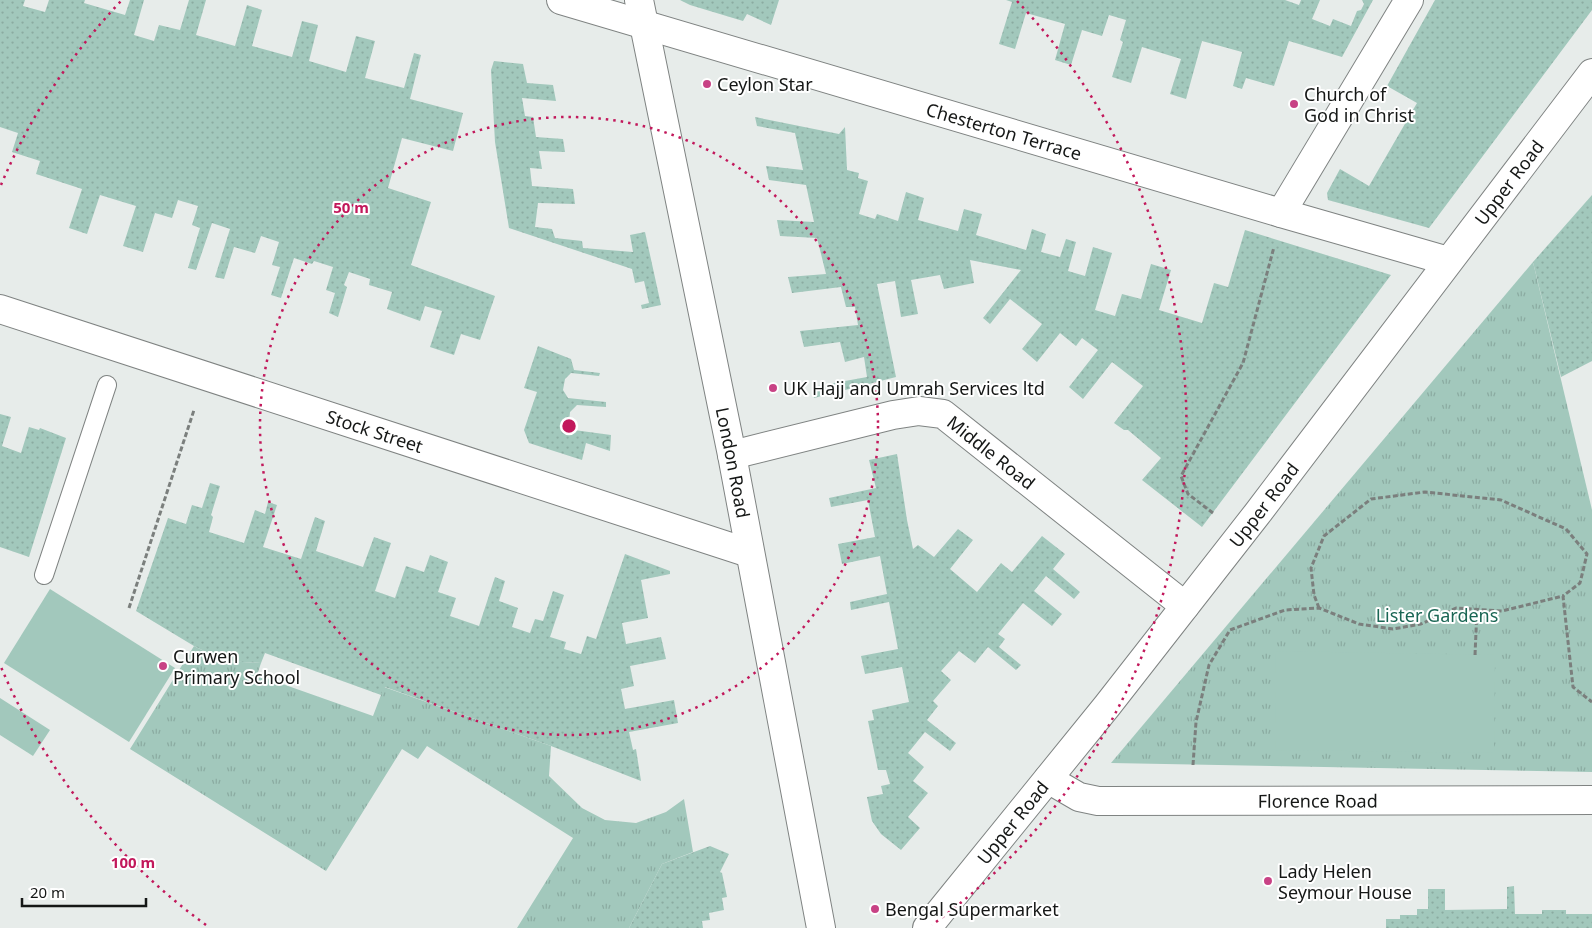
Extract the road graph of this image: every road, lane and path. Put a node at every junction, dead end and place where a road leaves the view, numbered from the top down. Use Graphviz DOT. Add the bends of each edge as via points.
graph roads {
  1 [pos="562,0"];
  2 [pos="1409,0"];
  3 [pos="642,12"];
  4 [pos="1592,73"];
  5 [pos="1281,213"];
  6 [pos="1448,261"];
  7 [pos="0,309"];
  8 [pos="207,377"];
  9 [pos="107,385"];
  10 [pos="732,455"];
  11 [pos="1241,535"];
  12 [pos="749,553"];
  13 [pos="44,575"];
  14 [pos="1564,596"];
  15 [pos="1185,606"];
  16 [pos="129,608"];
  17 [pos="1319,608"];
  18 [pos="1477,609"];
  19 [pos="1475,655"];
  20 [pos="1592,702"];
  21 [pos="1048,779"];
  22 [pos="1191,800"];
  23 [pos="1592,800"];
  24 [pos="821,928"];
  25 [pos="927,928"];
  1 -- 3 [label="street, Chesterton Terrace"];
  2 -- 5 [label="street"];
  3 -- 5 [label="street, Chesterton Terrace"];
  3 -- 10 [label="street, London Road"];
  4 -- 6 [label="street, Upper Road"];
  5 -- 6 [label="street, Chesterton Terrace"];
  5 -- 11 [label="path" via="1243,363 1181,476 1188,494"];
  6 -- 11 [label="street, Upper Road"];
  7 -- 8 [label="street, Stock Street"];
  8 -- 12 [label="street, Stock Street"];
  8 -- 16 [label="path"];
  9 -- 13 [label="lane"];
  10 -- 12 [label="street, London Road"];
  10 -- 15 [label="street, Middle Road" via="893,415 919,411 943,414"];
  11 -- 15 [label="street, Upper Road"];
  12 -- 24 [label="street, London Road"];
  14 -- 17 [label="path" via="1580,584 1587,554 1566,529 1501,500 1425,492 1371,499 1324,536 1311,568"];
  14 -- 18 [label="path" via="1502,611"];
  14 -- 20 [label="path" via="1573,687"];
  15 -- 21 [label="street, Upper Road"];
  17 -- 18 [label="path" via="1359,624 1393,629 1421,624 1456,608"];
  17 -- 22 [label="path" via="1285,610 1230,630 1209,666 1196,722"];
  18 -- 19 [label="path"];
  21 -- 22 [label="street, Florence Road" via="1079,797 1098,801"];
  21 -- 25 [label="street, Upper Road"];
  22 -- 23 [label="street, Florence Road"];
}
